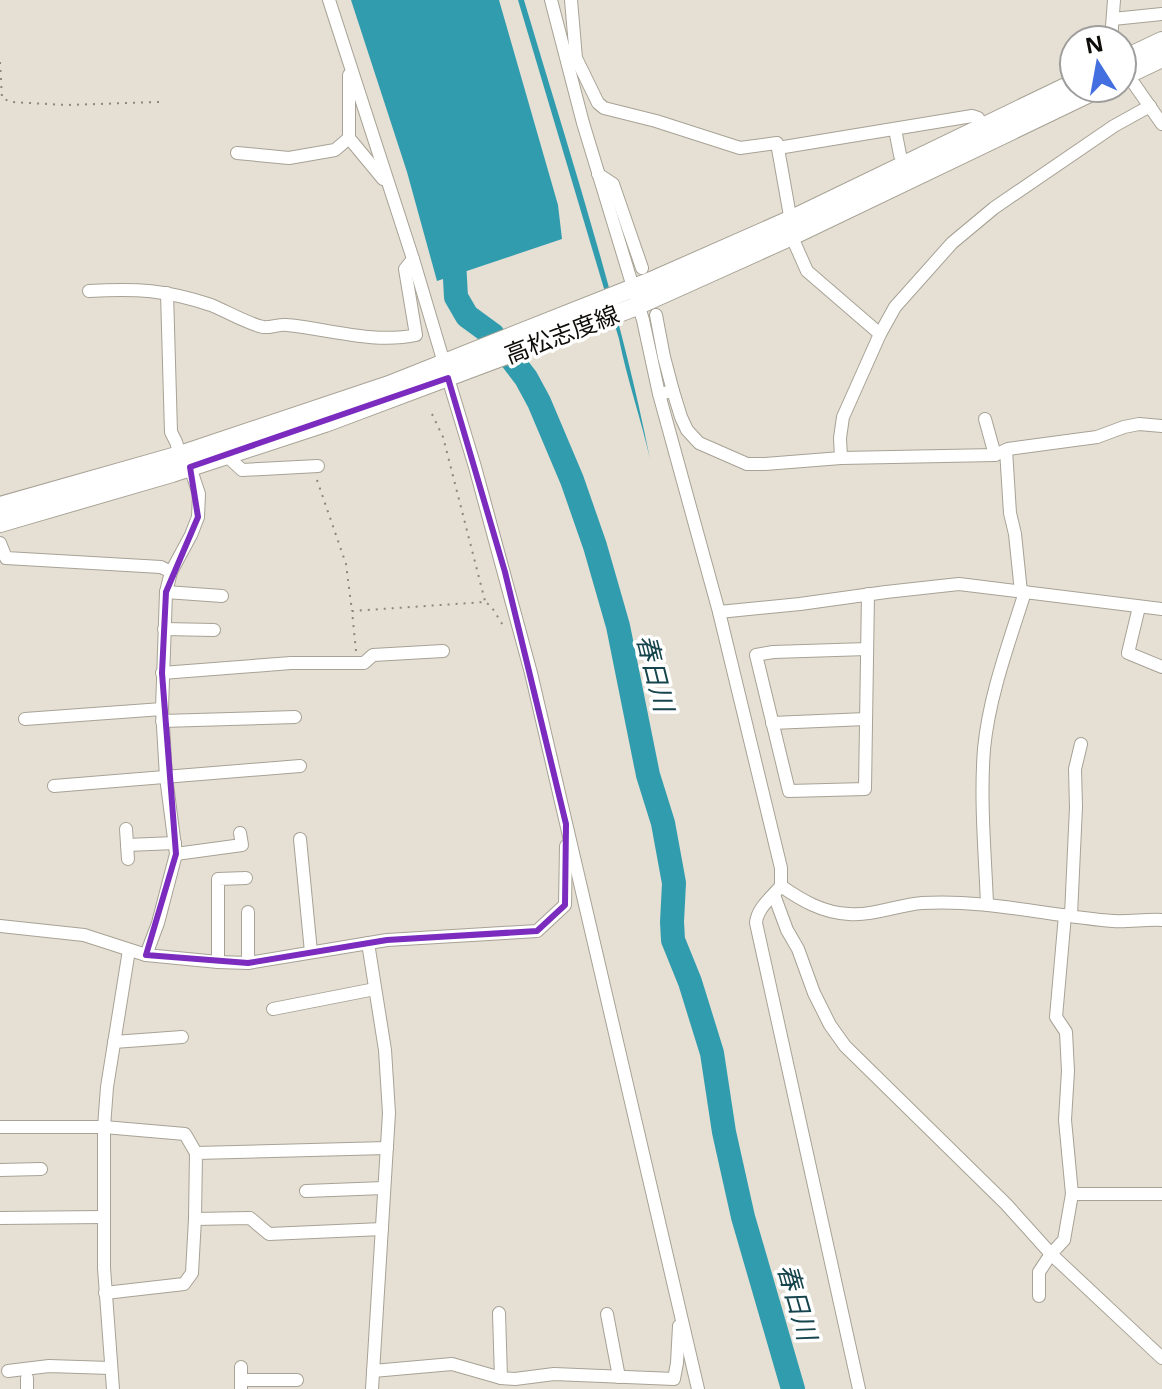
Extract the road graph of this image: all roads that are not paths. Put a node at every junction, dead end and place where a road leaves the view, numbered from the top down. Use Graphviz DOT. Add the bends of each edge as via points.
graph roads {
  1 [pos="329,0"];
  2 [pos="551,0"];
  3 [pos="571,0"];
  4 [pos="1114,0"];
  5 [pos="1162,14"];
  6 [pos="1113,19"];
  7 [pos="1113,24"];
  8 [pos="1162,41"];
  9 [pos="1162,58"];
  10 [pos="1138,59"];
  11 [pos="571,60"];
  12 [pos="350,63"];
  13 [pos="1138,65"];
  14 [pos="1138,90"];
  15 [pos="1058,91"];
  16 [pos="1065,104"];
  17 [pos="1150,106"];
  18 [pos="1162,124"];
  19 [pos="983,127"];
  20 [pos="895,129"];
  21 [pos="349,138"];
  22 [pos="778,148"];
  23 [pos="237,153"];
  24 [pos="905,165"];
  25 [pos="598,174"];
  26 [pos="389,186"];
  27 [pos="793,227"];
  28 [pos="413,259"];
  29 [pos="642,268"];
  30 [pos="89,291"];
  31 [pos="167,293"];
  32 [pos="632,298"];
  33 [pos="656,315"];
  34 [pos="880,334"];
  35 [pos="450,368"];
  36 [pos="673,391"];
  37 [pos="659,394"];
  38 [pos="985,419"];
  39 [pos="1162,426"];
  40 [pos="1000,452"];
  41 [pos="227,456"];
  42 [pos="841,458"];
  43 [pos="185,461"];
  44 [pos="315,467"];
  45 [pos="0,506"];
  46 [pos="0,523"];
  47 [pos="0,543"];
  48 [pos="171,572"];
  49 [pos="166,592"];
  50 [pos="1023,592"];
  51 [pos="868,594"];
  52 [pos="222,596"];
  53 [pos="1139,607"];
  54 [pos="1162,609"];
  55 [pos="719,612"];
  56 [pos="164,629"];
  57 [pos="214,630"];
  58 [pos="867,649"];
  59 [pos="443,651"];
  60 [pos="1162,667"];
  61 [pos="162,673"];
  62 [pos="162,715"];
  63 [pos="295,717"];
  64 [pos="25,719"];
  65 [pos="866,719"];
  66 [pos="772,723"];
  67 [pos="1081,744"];
  68 [pos="300,766"];
  69 [pos="166,777"];
  70 [pos="54,786"];
  71 [pos="566,824"];
  72 [pos="126,829"];
  73 [pos="240,833"];
  74 [pos="300,839"];
  75 [pos="127,845"];
  76 [pos="175,848"];
  77 [pos="128,859"];
  78 [pos="246,878"];
  79 [pos="778,890"];
  80 [pos="987,904"];
  81 [pos="248,912"];
  82 [pos="1068,915"];
  83 [pos="1162,920"];
  84 [pos="0,926"];
  85 [pos="368,943"];
  86 [pos="129,950"];
  87 [pos="311,952"];
  88 [pos="146,955"];
  89 [pos="218,962"];
  90 [pos="248,963"];
  91 [pos="375,989"];
  92 [pos="273,1009"];
  93 [pos="182,1037"];
  94 [pos="114,1042"];
  95 [pos="0,1127"];
  96 [pos="104,1127"];
  97 [pos="387,1148"];
  98 [pos="196,1153"];
  99 [pos="41,1169"];
  100 [pos="0,1170"];
  101 [pos="384,1188"];
  102 [pos="306,1191"];
  103 [pos="1072,1194"];
  104 [pos="1162,1194"];
  105 [pos="104,1217"];
  106 [pos="0,1218"];
  107 [pos="195,1219"];
  108 [pos="382,1229"];
  109 [pos="1051,1254"];
  110 [pos="105,1293"];
  111 [pos="1039,1296"];
  112 [pos="679,1308"];
  113 [pos="499,1313"];
  114 [pos="607,1314"];
  115 [pos="1162,1358"];
  116 [pos="110,1368"];
  117 [pos="8,1371"];
  118 [pos="373,1371"];
  119 [pos="578,1375"];
  120 [pos="619,1377"];
  121 [pos="501,1378"];
  122 [pos="241,1379"];
  123 [pos="297,1380"];
  124 [pos="644,1383"];
  125 [pos="113,1389"];
  126 [pos="372,1389"];
  127 [pos="579,1389"];
  128 [pos="698,1389"];
  129 [pos="859,1389"];
  1 -- 12 [label="street"];
  2 -- 11 [label="street"];
  3 -- 11 [label="street"];
  4 -- 6 [label="street"];
  5 -- 6 [label="street"];
  6 -- 7 [label="street"];
  8 -- 10 [label="main road"];
  9 -- 13 [label="main road"];
  11 -- 22 [label="street" via="604,108 740,148 777,143"];
  11 -- 25 [label="street"];
  12 -- 21 [label="street"];
  12 -- 26 [label="street"];
  14 -- 17 [label="street"];
  15 -- 19 [label="main road, 高松志度線"];
  16 -- 27 [label="main road, 高松志度線"];
  17 -- 18 [label="street"];
  17 -- 34 [label="street" via="994,208 952,243 895,307"];
  19 -- 20 [label="street" via="972,116"];
  19 -- 24 [label="main road, 高松志度線"];
  20 -- 22 [label="street"];
  20 -- 24 [label="street"];
  21 -- 23 [label="street" via="335,150 289,158"];
  21 -- 26 [label="street"];
  22 -- 27 [label="street"];
  24 -- 27 [label="main road, 高松志度線"];
  25 -- 29 [label="street" via="613,184"];
  25 -- 32 [label="street"];
  26 -- 28 [label="street"];
  27 -- 32 [label="main road, 高松志度線"];
  27 -- 34 [label="street" via="807,271"];
  28 -- 31 [label="street" via="405,269 416,335 402,338 282,324 264,327"];
  28 -- 35 [label="street"];
  30 -- 31 [label="street"];
  31 -- 43 [label="street" via="171,432"];
  32 -- 35 [label="main road, 高松志度線"];
  32 -- 37 [label="street"];
  33 -- 36 [label="street"];
  34 -- 42 [label="street" via="843,417"];
  35 -- 41 [label="main road, 高松志度線" via="325,423"];
  35 -- 43 [label="main road, 高松志度線" via="389,385"];
  35 -- 71 [label="street"];
  36 -- 37 [label="street"];
  36 -- 42 [label="street" via="687,430 699,443 747,464"];
  37 -- 55 [label="street"];
  38 -- 40 [label="street"];
  39 -- 40 [label="street" via="1139,424 1097,437"];
  40 -- 42 [label="street"];
  40 -- 50 [label="street"];
  41 -- 43 [label="main road, 高松志度線"];
  41 -- 44 [label="street" via="242,470"];
  43 -- 45 [label="main road, 高松志度線"];
  43 -- 46 [label="main road, 高松志度線"];
  43 -- 48 [label="street" via="199,494 198,517"];
  47 -- 48 [label="street" via="6,558 161,567"];
  48 -- 49 [label="street"];
  49 -- 52 [label="street"];
  49 -- 56 [label="street"];
  50 -- 51 [label="street" via="959,584"];
  50 -- 53 [label="street"];
  50 -- 80 [label="street" via="984,747"];
  51 -- 55 [label="street"];
  51 -- 58 [label="street"];
  53 -- 54 [label="street"];
  53 -- 60 [label="street" via="1128,653"];
  55 -- 79 [label="street" via="781,868"];
  56 -- 57 [label="street"];
  56 -- 61 [label="street"];
  58 -- 65 [label="street"];
  58 -- 66 [label="street" via="756,655"];
  59 -- 61 [label="street" via="373,655 364,663"];
  61 -- 62 [label="street"];
  62 -- 63 [label="street"];
  62 -- 64 [label="street"];
  62 -- 69 [label="street"];
  65 -- 66 [label="street"];
  65 -- 66 [label="street" via="865,789 789,791"];
  67 -- 82 [label="street" via="1075,769"];
  68 -- 69 [label="street"];
  69 -- 70 [label="street"];
  69 -- 76 [label="street"];
  71 -- 85 [label="street" via="565,905 537,931"];
  71 -- 112 [label="street"];
  72 -- 75 [label="street"];
  73 -- 76 [label="street" via="242,845"];
  74 -- 87 [label="street" via="298,888"];
  75 -- 76 [label="street"];
  75 -- 77 [label="street"];
  76 -- 88 [label="street"];
  78 -- 89 [label="street" via="218,879"];
  79 -- 80 [label="street" via="852,915 921,903"];
  79 -- 109 [label="street" via="787,930 814,993 845,1046"];
  79 -- 129 [label="street" via="756,916 757,930"];
  80 -- 82 [label="street"];
  81 -- 90 [label="street"];
  82 -- 83 [label="street"];
  82 -- 103 [label="street" via="1056,1017 1066,1032 1065,1120"];
  84 -- 86 [label="street" via="84,935"];
  85 -- 87 [label="street"];
  85 -- 91 [label="street"];
  86 -- 88 [label="street"];
  86 -- 94 [label="street"];
  87 -- 90 [label="street"];
  88 -- 89 [label="street"];
  89 -- 90 [label="street"];
  91 -- 92 [label="street"];
  91 -- 97 [label="street" via="385,1050"];
  93 -- 94 [label="street"];
  94 -- 96 [label="street"];
  95 -- 96 [label="street"];
  96 -- 98 [label="street" via="185,1134"];
  96 -- 105 [label="street"];
  97 -- 98 [label="street"];
  97 -- 101 [label="street"];
  98 -- 107 [label="street"];
  99 -- 100 [label="street"];
  101 -- 102 [label="street"];
  101 -- 108 [label="street"];
  103 -- 104 [label="street"];
  103 -- 109 [label="street" via="1064,1240"];
  105 -- 106 [label="street"];
  105 -- 110 [label="street"];
  107 -- 108 [label="street" via="250,1218 269,1234"];
  107 -- 110 [label="street" via="192,1273 184,1284"];
  108 -- 118 [label="street"];
  109 -- 111 [label="street" via="1039,1272"];
  109 -- 115 [label="street"];
  110 -- 116 [label="street"];
  112 -- 124 [label="street" via="674,1379"];
  112 -- 128 [label="street"];
  113 -- 121 [label="street"];
  114 -- 120 [label="street"];
  116 -- 117 [label="street"];
  116 -- 125 [label="street"];
  118 -- 121 [label="street" via="452,1364"];
  118 -- 126 [label="street"];
  119 -- 120 [label="street"];
  119 -- 121 [label="street"];
  119 -- 127 [label="street"];
  120 -- 124 [label="street"];
  122 -- 123 [label="street"];
}
